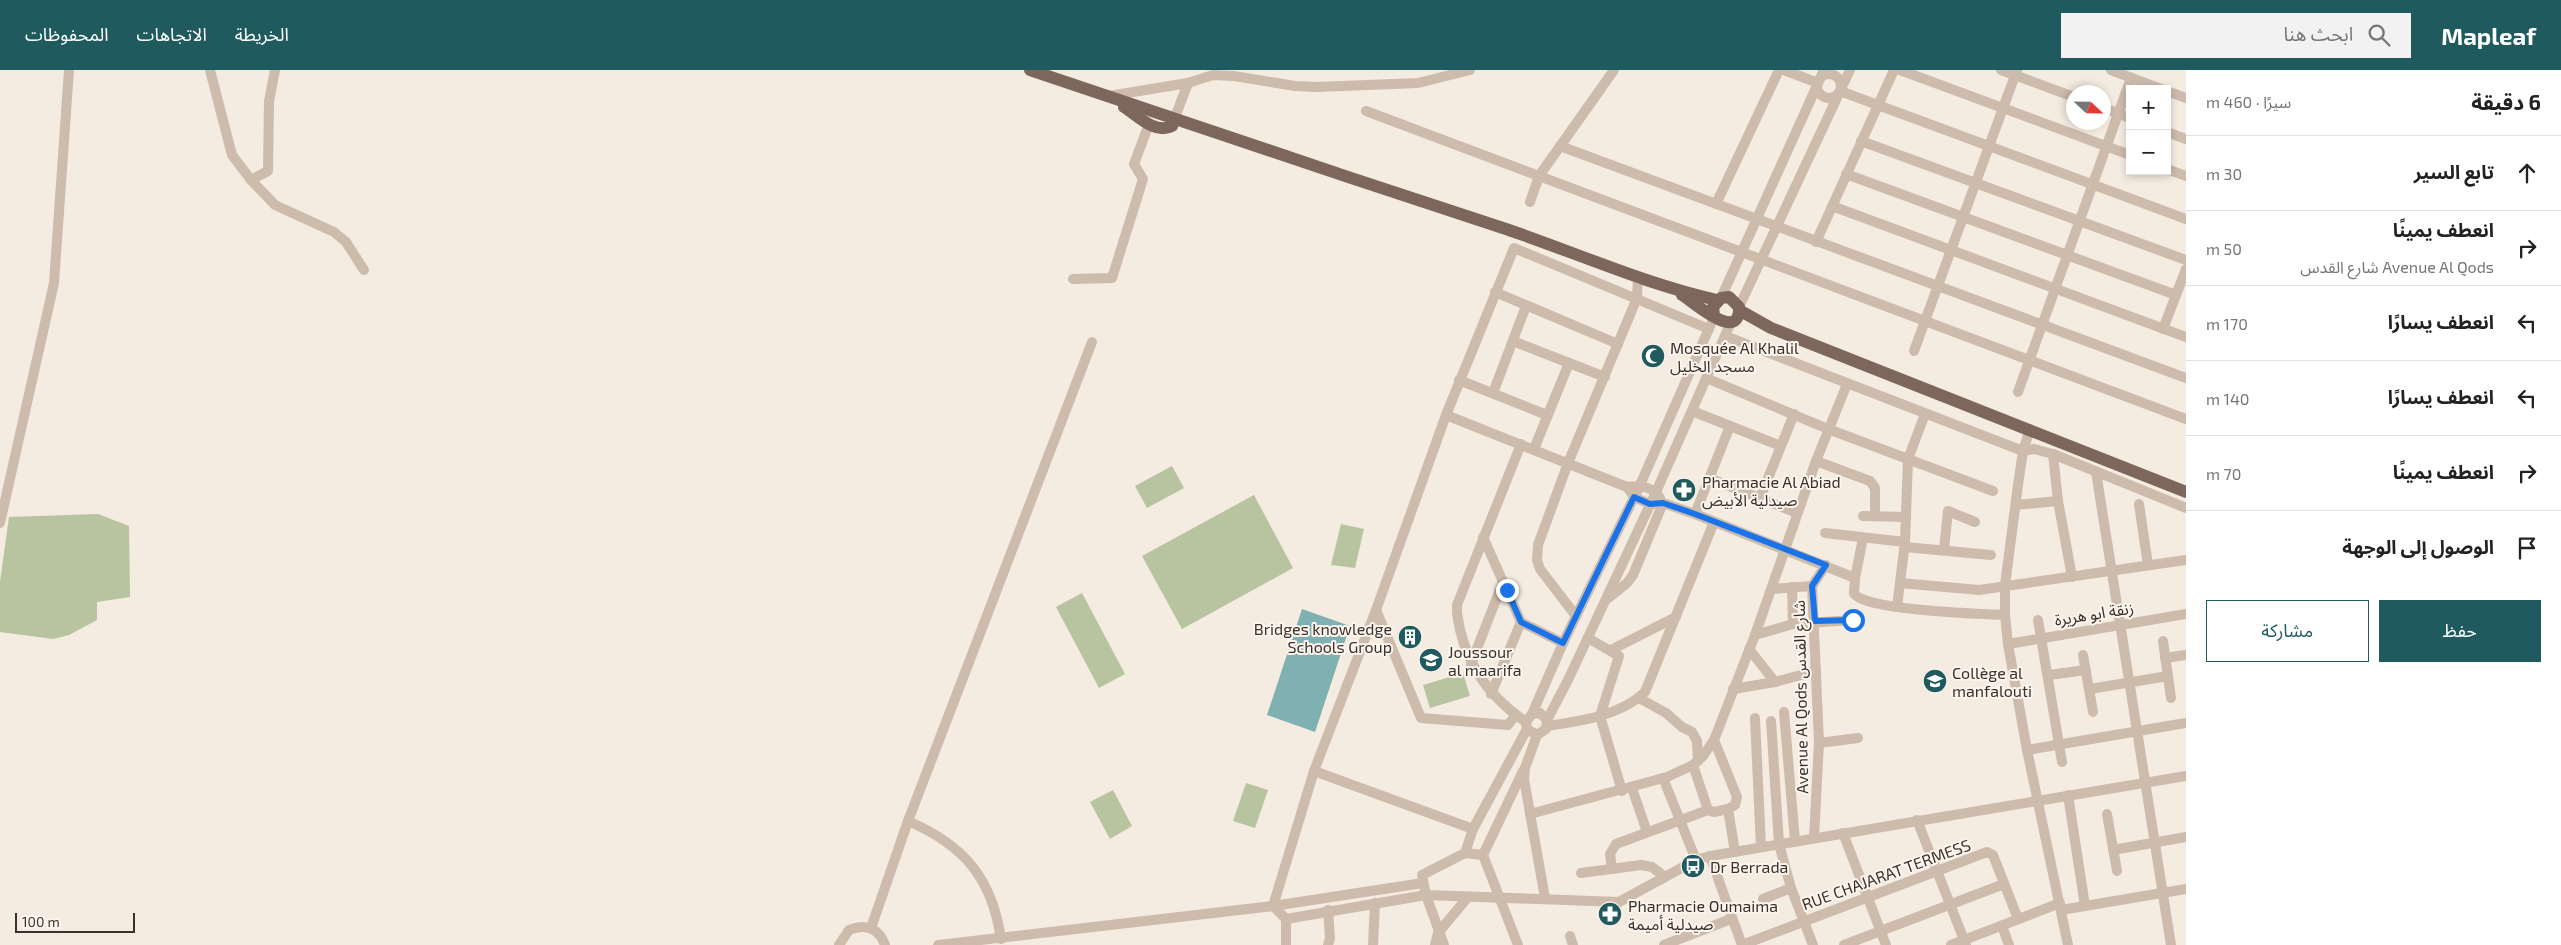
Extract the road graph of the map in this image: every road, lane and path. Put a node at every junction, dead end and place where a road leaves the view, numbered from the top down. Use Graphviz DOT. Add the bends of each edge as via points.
graph roads {
  1 [pos="69,70"];
  2 [pos="210,70"];
  3 [pos="275,70"];
  4 [pos="1030,70"];
  5 [pos="1470,70"];
  6 [pos="1614,70"];
  7 [pos="1779,70"];
  8 [pos="1784,70"];
  9 [pos="1824,70"];
  10 [pos="1850,70"];
  11 [pos="1894,70"];
  12 [pos="1900,70"];
  13 [pos="2001,70"];
  14 [pos="2111,70"];
  15 [pos="2016,73"];
  16 [pos="2132,78"];
  17 [pos="1188,83"];
  18 [pos="1818,83"];
  19 [pos="2150,85"];
  20 [pos="1840,91"];
  21 [pos="2171,92"];
  22 [pos="2066,94"];
  23 [pos="1107,96"];
  24 [pos="2186,98"];
  25 [pos="1878,105"];
  26 [pos="2004,108"];
  27 [pos="1366,111"];
  28 [pos="2111,111"];
  29 [pos="2119,114"];
  30 [pos="2126,117"];
  31 [pos="1174,120"];
  32 [pos="1149,124"];
  33 [pos="2171,133"];
  34 [pos="2186,139"];
  35 [pos="1861,141"];
  36 [pos="1560,146"];
  37 [pos="1990,146"];
  38 [pos="2107,147"];
  39 [pos="2126,154"];
  40 [pos="2171,170"];
  41 [pos="1846,174"];
  42 [pos="1539,176"];
  43 [pos="2186,176"];
  44 [pos="251,180"];
  45 [pos="1976,183"];
  46 [pos="2093,185"];
  47 [pos="1530,202"];
  48 [pos="1716,204"];
  49 [pos="1832,206"];
  50 [pos="1964,217"];
  51 [pos="1756,219"];
  52 [pos="2186,219"];
  53 [pos="2080,221"];
  54 [pos="1776,227"];
  55 [pos="1520,234"];
  56 [pos="1816,242"];
  57 [pos="1514,248"];
  58 [pos="1951,250"];
  59 [pos="1741,252"];
  60 [pos="2068,255"];
  61 [pos="1761,260"];
  62 [pos="2186,260"];
  63 [pos="2186,269"];
  64 [pos="364,270"];
  65 [pos="1638,277"];
  66 [pos="1073,279"];
  67 [pos="1937,287"];
  68 [pos="2056,289"];
  69 [pos="1676,291"];
  70 [pos="1495,292"];
  71 [pos="2176,295"];
  72 [pos="1637,298"];
  73 [pos="1719,299"];
  74 [pos="1526,306"];
  75 [pos="1735,315"];
  76 [pos="1714,316"];
  77 [pos="1926,321"];
  78 [pos="2042,326"];
  79 [pos="1709,329"];
  80 [pos="2163,329"];
  81 [pos="1725,336"];
  82 [pos="2186,337"];
  83 [pos="1513,341"];
  84 [pos="1092,342"];
  85 [pos="1618,344"];
  86 [pos="1914,351"];
  87 [pos="2030,360"];
  88 [pos="1569,363"];
  89 [pos="1605,377"];
  90 [pos="1706,378"];
  91 [pos="2186,378"];
  92 [pos="1459,380"];
  93 [pos="1847,384"];
  94 [pos="2018,392"];
  95 [pos="1493,393"];
  96 [pos="1692,410"];
  97 [pos="1547,414"];
  98 [pos="1794,414"];
  99 [pos="1925,414"];
  100 [pos="1446,415"];
  101 [pos="2186,419"];
  102 [pos="1730,426"];
  103 [pos="1828,429"];
  104 [pos="2030,429"];
  105 [pos="1521,444"];
  106 [pos="1781,446"];
  107 [pos="1534,449"];
  108 [pos="2023,451"];
  109 [pos="2053,454"];
  110 [pos="1908,459"];
  111 [pos="1816,461"];
  112 [pos="1568,462"];
  113 [pos="2096,472"];
  114 [pos="1709,478"];
  115 [pos="1640,485"];
  116 [pos="1627,487"];
  117 [pos="1993,490"];
  118 [pos="1656,492"];
  119 [pos="2186,492"];
  120 [pos="1634,497"];
  121 [pos="1760,498"];
  122 [pos="2058,501"];
  123 [pos="1663,503"];
  124 [pos="1650,504"];
  125 [pos="2138,504"];
  126 [pos="2016,505"];
  127 [pos="2186,508"];
  128 [pos="1797,513"];
  129 [pos="1695,514"];
  130 [pos="1863,516"];
  131 [pos="1876,516"];
  132 [pos="1906,517"];
  133 [pos="1714,522"];
  134 [pos="1975,522"];
  135 [pos="0,523"];
  136 [pos="1825,533"];
  137 [pos="1483,537"];
  138 [pos="1863,538"];
  139 [pos="1905,544"];
  140 [pos="1944,549"];
  141 [pos="1784,550"];
  142 [pos="1991,555"];
  143 [pos="2186,560"];
  144 [pos="1826,565"];
  145 [pos="2148,565"];
  146 [pos="2112,572"];
  147 [pos="2072,577"];
  148 [pos="1855,578"];
  149 [pos="1503,582"];
  150 [pos="1900,583"];
  151 [pos="2005,585"];
  152 [pos="1812,586"];
  153 [pos="1792,587"];
  154 [pos="1772,589"];
  155 [pos="1604,601"];
  156 [pos="1898,607"];
  157 [pos="1376,610"];
  158 [pos="2186,614"];
  159 [pos="2005,615"];
  160 [pos="1576,616"];
  161 [pos="1676,616"];
  162 [pos="1853,620"];
  163 [pos="2038,620"];
  164 [pos="1815,621"];
  165 [pos="1521,622"];
  166 [pos="1793,624"];
  167 [pos="2120,624"];
  168 [pos="1755,635"];
  169 [pos="2042,637"];
  170 [pos="1588,638"];
  171 [pos="2163,641"];
  172 [pos="1563,643"];
  173 [pos="2008,644"];
  174 [pos="1749,649"];
  175 [pos="1611,650"];
  176 [pos="2083,655"];
  177 [pos="2186,655"];
  178 [pos="2166,658"];
  179 [pos="1471,664"];
  180 [pos="2086,670"];
  181 [pos="1816,671"];
  182 [pos="2048,676"];
  183 [pos="2168,676"];
  184 [pos="1775,682"];
  185 [pos="2129,682"];
  186 [pos="1734,689"];
  187 [pos="2090,689"];
  188 [pos="1491,694"];
  189 [pos="1639,698"];
  190 [pos="2171,698"];
  191 [pos="1784,712"];
  192 [pos="2093,712"];
  193 [pos="1516,715"];
  194 [pos="1600,716"];
  195 [pos="1755,718"];
  196 [pos="1770,721"];
  197 [pos="1547,723"];
  198 [pos="2186,723"];
  199 [pos="1530,726"];
  200 [pos="2138,731"];
  201 [pos="1858,738"];
  202 [pos="1714,740"];
  203 [pos="1819,743"];
  204 [pos="2058,745"];
  205 [pos="2027,750"];
  206 [pos="2062,762"];
  207 [pos="1526,763"];
  208 [pos="1696,763"];
  209 [pos="1314,771"];
  210 [pos="2186,776"];
  211 [pos="1663,778"];
  212 [pos="2146,782"];
  213 [pos="1627,789"];
  214 [pos="2068,795"];
  215 [pos="2038,799"];
  216 [pos="1728,809"];
  217 [pos="1708,810"];
  218 [pos="1530,814"];
  219 [pos="2107,814"];
  220 [pos="1679,820"];
  221 [pos="1917,820"];
  222 [pos="908,821"];
  223 [pos="1473,829"];
  224 [pos="1647,832"];
  225 [pos="1843,833"];
  226 [pos="2186,837"];
  227 [pos="1814,838"];
  228 [pos="1795,841"];
  229 [pos="2154,843"];
  230 [pos="1779,844"];
  231 [pos="1761,847"];
  232 [pos="2113,850"];
  233 [pos="1466,852"];
  234 [pos="1735,852"];
  235 [pos="1483,855"];
  236 [pos="1710,856"];
  237 [pos="1696,860"];
  238 [pos="1612,868"];
  239 [pos="1936,870"];
  240 [pos="2117,870"];
  241 [pos="1581,873"];
  242 [pos="1665,878"];
  243 [pos="1423,883"];
  244 [pos="2004,884"];
  245 [pos="1792,888"];
  246 [pos="2186,889"];
  247 [pos="2162,893"];
  248 [pos="1426,895"];
  249 [pos="1468,897"];
  250 [pos="1868,897"];
  251 [pos="1501,898"];
  252 [pos="1545,898"];
  253 [pos="1763,899"];
  254 [pos="1375,903"];
  255 [pos="1949,904"];
  256 [pos="1273,906"];
  257 [pos="2061,906"];
  258 [pos="2085,906"];
  259 [pos="1328,910"];
  260 [pos="1286,919"];
  261 [pos="1732,919"];
  262 [pos="2018,919"];
  263 [pos="1804,920"];
  264 [pos="2002,926"];
  265 [pos="871,928"];
  266 [pos="1880,930"];
  267 [pos="1000,939"];
  268 [pos="1437,942"];
  269 [pos="1965,942"];
  270 [pos="839,945"];
  271 [pos="885,945"];
  272 [pos="938,945"];
  273 [pos="1286,945"];
  274 [pos="1328,945"];
  275 [pos="1373,945"];
  276 [pos="1518,945"];
  277 [pos="1664,945"];
  278 [pos="1742,945"];
  279 [pos="1813,945"];
  280 [pos="1844,945"];
  281 [pos="1886,945"];
  282 [pos="1951,945"];
  283 [pos="2009,945"];
  284 [pos="2068,945"];
  285 [pos="2171,945"];
  1 -- 135 [label="street" via="54,283"];
  2 -- 44 [label="street" via="232,155"];
  3 -- 44 [label="street" via="269,102 268,171"];
  4 -- 23 [label="main road"];
  5 -- 17 [label="street" via="1438,80 1400,84 1303,87 1225,74 1204,76"];
  6 -- 36 [label="street"];
  7 -- 48 [label="street"];
  8 -- 18 [label="street"];
  9 -- 18 [label="street"];
  10 -- 20 [label="street"];
  11 -- 25 [label="street"];
  12 -- 26 [label="street"];
  13 -- 15 [label="street"];
  14 -- 16 [label="street"];
  15 -- 22 [label="street"];
  15 -- 26 [label="street"];
  16 -- 19 [label="street"];
  16 -- 29 [label="street"];
  17 -- 23 [label="street"];
  17 -- 31 [label="street"];
  18 -- 20 [label="street" via="1818,91 1823,97 1835,97"];
  18 -- 20 [label="street" via="1822,77 1833,75 1841,83"];
  18 -- 51 [label="street"];
  20 -- 25 [label="street"];
  20 -- 54 [label="street"];
  21 -- 24 [label="street"];
  23 -- 31 [label="main road"];
  23 -- 32 [label="main road"];
  25 -- 35 [label="street"];
  25 -- 37 [label="street"];
  26 -- 37 [label="street"];
  26 -- 38 [label="street"];
  27 -- 42 [label="street"];
  28 -- 29 [label="street"];
  29 -- 30 [label="street"];
  29 -- 38 [label="street"];
  31 -- 32 [label="main road" via="1172,126 1166,128"];
  31 -- 55 [label="main road"];
  32 -- 66 [label="street" via="1134,164 1143,179 1112,278"];
  33 -- 34 [label="street"];
  35 -- 41 [label="street"];
  35 -- 45 [label="street"];
  36 -- 42 [label="street"];
  36 -- 48 [label="street"];
  37 -- 45 [label="street"];
  37 -- 46 [label="street"];
  38 -- 39 [label="street"];
  38 -- 46 [label="street"];
  40 -- 43 [label="street"];
  41 -- 49 [label="street"];
  41 -- 50 [label="street"];
  42 -- 47 [label="street"];
  42 -- 59 [label="street"];
  44 -- 64 [label="street" via="276,205 334,232 346,242"];
  45 -- 50 [label="street"];
  45 -- 53 [label="street"];
  46 -- 52 [label="street"];
  46 -- 53 [label="street"];
  48 -- 51 [label="street"];
  49 -- 56 [label="street"];
  49 -- 58 [label="street"];
  50 -- 58 [label="street"];
  50 -- 60 [label="street"];
  51 -- 54 [label="street"];
  51 -- 59 [label="street"];
  53 -- 60 [label="street"];
  53 -- 62 [label="street"];
  54 -- 56 [label="street"];
  54 -- 61 [label="street"];
  55 -- 57 [label="street"];
  55 -- 65 [label="main road"];
  56 -- 67 [label="street"];
  57 -- 70 [label="street"];
  57 -- 72 [label="street"];
  58 -- 67 [label="street"];
  58 -- 68 [label="street"];
  59 -- 61 [label="street"];
  59 -- 73 [label="street"];
  60 -- 68 [label="street"];
  60 -- 71 [label="street"];
  61 -- 75 [label="street"];
  61 -- 77 [label="street"];
  63 -- 71 [label="street"];
  65 -- 69 [label="main road"];
  65 -- 72 [label="street"];
  67 -- 77 [label="street"];
  67 -- 78 [label="street"];
  68 -- 78 [label="street"];
  68 -- 80 [label="street"];
  69 -- 73 [label="main road"];
  69 -- 76 [label="main road"];
  70 -- 74 [label="street"];
  70 -- 92 [label="street"];
  71 -- 80 [label="street"];
  72 -- 79 [label="street"];
  72 -- 85 [label="street"];
  73 -- 75 [label="main road" via="1730,297"];
  73 -- 76 [label="main road" via="1713,307"];
  74 -- 83 [label="street"];
  74 -- 85 [label="street"];
  75 -- 76 [label="main road" via="1722,323"];
  75 -- 81 [label="street"];
  75 -- 104 [label="main road"];
  76 -- 79 [label="street"];
  77 -- 86 [label="street"];
  77 -- 87 [label="street"];
  78 -- 87 [label="street"];
  78 -- 91 [label="street"];
  79 -- 115 [label="street"];
  80 -- 82 [label="street"];
  81 -- 90 [label="street"];
  81 -- 93 [label="street"];
  83 -- 88 [label="street"];
  83 -- 95 [label="street"];
  84 -- 222 [label="street"];
  85 -- 89 [label="street"];
  87 -- 94 [label="street"];
  87 -- 101 [label="street"];
  88 -- 89 [label="street"];
  88 -- 97 [label="street"];
  89 -- 112 [label="street"];
  90 -- 96 [label="street"];
  90 -- 98 [label="street"];
  92 -- 95 [label="street"];
  92 -- 100 [label="street"];
  93 -- 99 [label="street"];
  93 -- 103 [label="street"];
  95 -- 97 [label="street"];
  96 -- 102 [label="street"];
  96 -- 118 [label="street"];
  97 -- 107 [label="street"];
  98 -- 103 [label="street"];
  98 -- 106 [label="street"];
  99 -- 108 [label="street"];
  99 -- 110 [label="street"];
  100 -- 105 [label="street"];
  100 -- 157 [label="street"];
  102 -- 106 [label="street"];
  102 -- 114 [label="street"];
  103 -- 110 [label="street"];
  103 -- 111 [label="street"];
  104 -- 108 [label="street"];
  104 -- 119 [label="main road"];
  105 -- 107 [label="street"];
  105 -- 137 [label="street"];
  106 -- 121 [label="street"];
  107 -- 112 [label="street"];
  108 -- 109 [label="street"];
  108 -- 126 [label="street"];
  109 -- 113 [label="street"];
  109 -- 122 [label="street"];
  110 -- 117 [label="street"];
  110 -- 132 [label="street"];
  111 -- 128 [label="street"];
  111 -- 131 [label="street" via="1870,482 1875,488"];
  112 -- 116 [label="street"];
  112 -- 160 [label="street" via="1540,534 1537,560 1540,569"];
  113 -- 127 [label="street"];
  113 -- 146 [label="street"];
  114 -- 121 [label="street"];
  114 -- 129 [label="street"];
  115 -- 116 [label="street"];
  115 -- 118 [label="street"];
  115 -- 120 [label="street"];
  116 -- 120 [label="street"];
  118 -- 123 [label="street"];
  118 -- 124 [label="street"];
  120 -- 124 [label="street"];
  120 -- 160 [label="street"];
  121 -- 128 [label="street"];
  122 -- 126 [label="street"];
  122 -- 147 [label="street"];
  123 -- 124 [label="street"];
  123 -- 129 [label="street"];
  123 -- 155 [label="street" via="1633,575"];
  124 -- 155 [label="street"];
  125 -- 145 [label="street"];
  126 -- 151 [label="street"];
  128 -- 141 [label="street"];
  129 -- 133 [label="street"];
  130 -- 131 [label="street"];
  131 -- 132 [label="street"];
  132 -- 139 [label="street"];
  133 -- 141 [label="street"];
  133 -- 161 [label="street"];
  134 -- 140 [label="street" via="1948,511"];
  136 -- 138 [label="street"];
  137 -- 149 [label="street"];
  137 -- 179 [label="street" via="1457,605 1458,622"];
  138 -- 139 [label="street"];
  138 -- 148 [label="street"];
  139 -- 140 [label="street"];
  139 -- 150 [label="street"];
  140 -- 142 [label="street"];
  141 -- 144 [label="street"];
  141 -- 154 [label="street"];
  143 -- 145 [label="street"];
  144 -- 148 [label="street"];
  144 -- 152 [label="street"];
  145 -- 146 [label="street"];
  146 -- 147 [label="street"];
  146 -- 167 [label="street"];
  147 -- 151 [label="street"];
  148 -- 156 [label="street" via="1853,590 1857,598"];
  149 -- 165 [label="street"];
  149 -- 179 [label="street"];
  150 -- 151 [label="street" via="1970,590"];
  150 -- 156 [label="street"];
  151 -- 159 [label="street"];
  152 -- 153 [label="street"];
  152 -- 164 [label="street, Avenue Al Qods شارع القدس"];
  153 -- 154 [label="street"];
  153 -- 166 [label="street"];
  154 -- 168 [label="street"];
  155 -- 170 [label="street"];
  156 -- 159 [label="street"];
  157 -- 193 [label="street" via="1421,718 1508,726"];
  157 -- 209 [label="street"];
  158 -- 167 [label="street, زنقة ابو هريرة"];
  159 -- 173 [label="street"];
  160 -- 172 [label="street"];
  161 -- 175 [label="street"];
  161 -- 189 [label="street" via="1648,688"];
  162 -- 164 [label="street"];
  163 -- 169 [label="street"];
  164 -- 166 [label="street"];
  164 -- 181 [label="street, Avenue Al Qods شارع القدس"];
  165 -- 172 [label="street"];
  165 -- 188 [label="street"];
  166 -- 168 [label="street"];
  167 -- 169 [label="street, زنقة ابو هريرة"];
  167 -- 185 [label="street"];
  168 -- 174 [label="street"];
  169 -- 173 [label="street, زنقة ابو هريرة"];
  169 -- 182 [label="street"];
  170 -- 175 [label="street"];
  170 -- 197 [label="street"];
  171 -- 178 [label="street"];
  172 -- 199 [label="street"];
  173 -- 205 [label="street"];
  174 -- 184 [label="street"];
  174 -- 186 [label="street"];
  175 -- 194 [label="street" via="1619,655 1619,659"];
  176 -- 180 [label="street"];
  177 -- 178 [label="street"];
  178 -- 183 [label="street"];
  179 -- 188 [label="street"];
  180 -- 182 [label="street"];
  180 -- 187 [label="street"];
  181 -- 184 [label="street"];
  181 -- 203 [label="street, Avenue Al Qods شارع القدس"];
  182 -- 204 [label="street"];
  183 -- 185 [label="street"];
  183 -- 190 [label="street"];
  184 -- 186 [label="street"];
  185 -- 187 [label="street"];
  185 -- 200 [label="street"];
  186 -- 202 [label="street"];
  187 -- 192 [label="street"];
  188 -- 193 [label="street"];
  189 -- 194 [label="street"];
  189 -- 208 [label="street" via="1692,732 1697,741"];
  191 -- 228 [label="street"];
  193 -- 199 [label="street"];
  194 -- 197 [label="street"];
  194 -- 213 [label="street"];
  195 -- 231 [label="street"];
  196 -- 230 [label="street"];
  197 -- 199 [label="street" via="1544,732"];
  197 -- 199 [label="street" via="1540,713"];
  198 -- 200 [label="street"];
  199 -- 207 [label="street"];
  199 -- 223 [label="street"];
  200 -- 204 [label="street"];
  200 -- 212 [label="street"];
  201 -- 203 [label="street"];
  202 -- 208 [label="street"];
  202 -- 216 [label="street" via="1737,797 1735,805"];
  203 -- 227 [label="street, Avenue Al Qods شارع القدس"];
  204 -- 205 [label="street"];
  204 -- 206 [label="street"];
  205 -- 215 [label="street"];
  207 -- 218 [label="street" via="1524,779"];
  207 -- 235 [label="street"];
  208 -- 211 [label="street"];
  208 -- 217 [label="street"];
  209 -- 223 [label="street"];
  209 -- 256 [label="street"];
  210 -- 212 [label="street"];
  211 -- 213 [label="street"];
  211 -- 220 [label="street"];
  212 -- 214 [label="street"];
  212 -- 229 [label="street"];
  213 -- 218 [label="street"];
  213 -- 224 [label="street"];
  214 -- 215 [label="street"];
  214 -- 258 [label="street"];
  215 -- 221 [label="street"];
  215 -- 257 [label="street"];
  216 -- 217 [label="street"];
  216 -- 234 [label="street"];
  217 -- 220 [label="street"];
  218 -- 252 [label="street"];
  219 -- 232 [label="street"];
  220 -- 224 [label="street"];
  220 -- 237 [label="street"];
  221 -- 225 [label="street"];
  221 -- 239 [label="street"];
  222 -- 265 [label="street"];
  222 -- 267 [label="street" via="931,830 969,861 997,910"];
  223 -- 233 [label="street"];
  224 -- 238 [label="street" via="1612,848"];
  225 -- 227 [label="street"];
  225 -- 250 [label="street"];
  226 -- 229 [label="street"];
  227 -- 228 [label="street"];
  228 -- 230 [label="street"];
  229 -- 232 [label="street"];
  229 -- 247 [label="street"];
  230 -- 231 [label="street"];
  230 -- 245 [label="street"];
  231 -- 234 [label="street"];
  232 -- 240 [label="street"];
  233 -- 235 [label="street"];
  233 -- 243 [label="street" via="1422,875"];
  234 -- 236 [label="street"];
  235 -- 251 [label="street"];
  236 -- 237 [label="street"];
  236 -- 261 [label="street"];
  237 -- 242 [label="street"];
  238 -- 241 [label="street"];
  238 -- 242 [label="street" via="1648,866"];
  239 -- 244 [label="street, RUE CHAJARAT TERMESS" via="1990,852"];
  239 -- 250 [label="street, RUE CHAJARAT TERMESS"];
  239 -- 255 [label="street"];
  242 -- 252 [label="street" via="1618,902"];
  243 -- 248 [label="street"];
  243 -- 256 [label="street"];
  244 -- 255 [label="street"];
  244 -- 262 [label="street"];
  245 -- 253 [label="street"];
  245 -- 263 [label="street"];
  246 -- 247 [label="street"];
  247 -- 258 [label="street"];
  247 -- 285 [label="street"];
  248 -- 249 [label="street"];
  248 -- 254 [label="street"];
  248 -- 268 [label="street"];
  249 -- 251 [label="street"];
  249 -- 268 [label="street"];
  250 -- 263 [label="street, RUE CHAJARAT TERMESS"];
  250 -- 266 [label="street"];
  251 -- 252 [label="street"];
  251 -- 276 [label="street"];
  254 -- 259 [label="street"];
  254 -- 275 [label="street"];
  255 -- 266 [label="street"];
  255 -- 269 [label="street"];
  256 -- 260 [label="street"];
  256 -- 267 [label="street"];
  257 -- 258 [label="street"];
  257 -- 262 [label="street"];
  257 -- 284 [label="street"];
  259 -- 260 [label="street"];
  259 -- 274 [label="street"];
  260 -- 273 [label="street"];
  261 -- 277 [label="street"];
  261 -- 278 [label="street"];
  262 -- 264 [label="street"];
  263 -- 278 [label="street, RUE CHAJARAT TERMESS"];
  263 -- 279 [label="street"];
  264 -- 269 [label="street"];
  264 -- 283 [label="street"];
  265 -- 270 [label="street" via="849,930"];
  265 -- 271 [label="street" via="878,932"];
  266 -- 280 [label="street"];
  266 -- 281 [label="street"];
  267 -- 272 [label="street"];
  269 -- 282 [label="street"];
}
